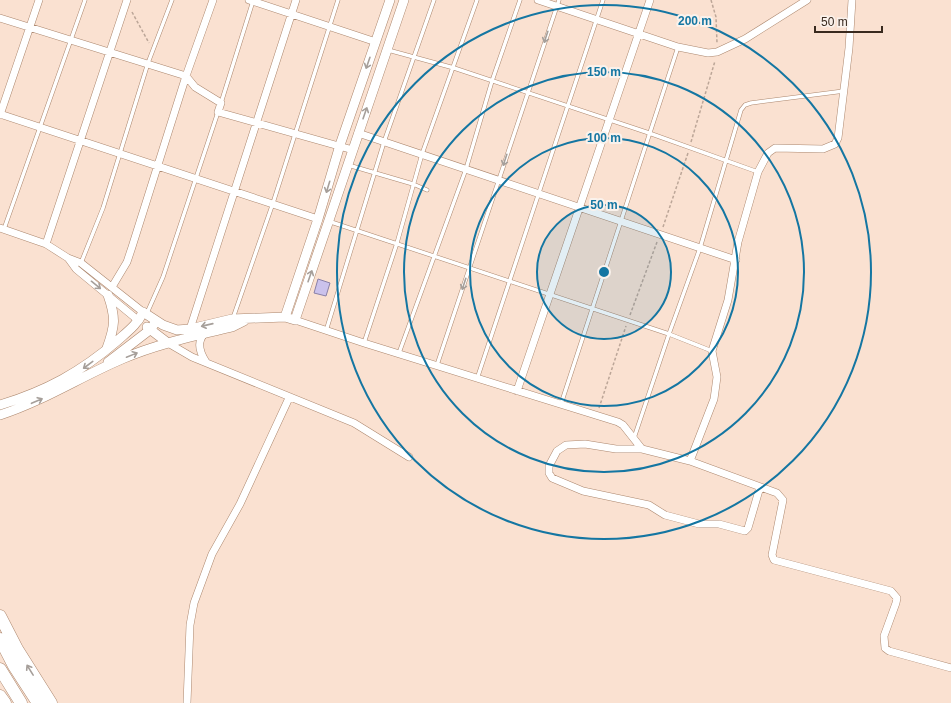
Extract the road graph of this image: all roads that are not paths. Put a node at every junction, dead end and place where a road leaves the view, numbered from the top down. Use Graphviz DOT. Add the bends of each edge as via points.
graph roads {
  1 [pos="39,0"];
  2 [pos="85,0"];
  3 [pos="172,0"];
  4 [pos="213,0"];
  5 [pos="252,0"];
  6 [pos="296,0"];
  7 [pos="338,0"];
  8 [pos="390,0"];
  9 [pos="404,0"];
  10 [pos="434,0"];
  11 [pos="477,0"];
  12 [pos="520,0"];
  13 [pos="538,0"];
  14 [pos="603,0"];
  15 [pos="650,0"];
  16 [pos="794,0"];
  17 [pos="807,0"];
  18 [pos="852,0"];
  19 [pos="127,1"];
  20 [pos="558,3"];
  21 [pos="795,8"];
  22 [pos="291,14"];
  23 [pos="0,18"];
  24 [pos="596,20"];
  25 [pos="329,26"];
  26 [pos="30,28"];
  27 [pos="639,34"];
  28 [pos="72,40"];
  29 [pos="376,42"];
  30 [pos="678,47"];
  31 [pos="386,50"];
  32 [pos="109,51"];
  33 [pos="413,57"];
  34 [pos="148,63"];
  35 [pos="454,68"];
  36 [pos="186,76"];
  37 [pos="492,81"];
  38 [pos="844,91"];
  39 [pos="528,93"];
  40 [pos="221,103"];
  41 [pos="566,106"];
  42 [pos="218,112"];
  43 [pos="0,114"];
  44 [pos="609,120"];
  45 [pos="256,122"];
  46 [pos="39,127"];
  47 [pos="295,133"];
  48 [pos="358,133"];
  49 [pos="648,133"];
  50 [pos="81,140"];
  51 [pos="384,142"];
  52 [pos="340,145"];
  53 [pos="353,150"];
  54 [pos="120,153"];
  55 [pos="422,154"];
  56 [pos="726,161"];
  57 [pos="348,165"];
  58 [pos="159,166"];
  59 [pos="466,169"];
  60 [pos="375,172"];
  61 [pos="758,172"];
  62 [pos="197,179"];
  63 [pos="499,180"];
  64 [pos="413,184"];
  65 [pos="427,190"];
  66 [pos="234,191"];
  67 [pos="538,193"];
  68 [pos="273,203"];
  69 [pos="580,207"];
  70 [pos="318,219"];
  71 [pos="328,221"];
  72 [pos="621,221"];
  73 [pos="2,229"];
  74 [pos="357,230"];
  75 [pos="397,243"];
  76 [pos="46,244"];
  77 [pos="700,248"];
  78 [pos="434,256"];
  79 [pos="68,258"];
  80 [pos="736,260"];
  81 [pos="81,263"];
  82 [pos="470,268"];
  83 [pos="509,281"];
  84 [pos="112,287"];
  85 [pos="550,295"];
  86 [pos="108,296"];
  87 [pos="592,308"];
  88 [pos="145,313"];
  89 [pos="285,317"];
  90 [pos="232,320"];
  91 [pos="246,320"];
  92 [pos="295,320"];
  93 [pos="139,321"];
  94 [pos="156,321"];
  95 [pos="151,329"];
  96 [pos="190,329"];
  97 [pos="326,331"];
  98 [pos="204,334"];
  99 [pos="669,334"];
  100 [pos="168,343"];
  101 [pos="364,344"];
  102 [pos="106,350"];
  103 [pos="712,351"];
  104 [pos="398,354"];
  105 [pos="206,362"];
  106 [pos="437,366"];
  107 [pos="98,370"];
  108 [pos="477,379"];
  109 [pos="517,391"];
  110 [pos="289,398"];
  111 [pos="561,404"];
  112 [pos="0,405"];
  113 [pos="0,415"];
  114 [pos="633,440"];
  115 [pos="642,449"];
  116 [pos="409,457"];
  117 [pos="690,461"];
  118 [pos="760,487"];
  119 [pos="0,616"];
  120 [pos="0,639"];
  121 [pos="951,668"];
  122 [pos="0,669"];
  123 [pos="0,696"];
  124 [pos="5,703"];
  125 [pos="21,703"];
  126 [pos="38,703"];
  127 [pos="51,703"];
  128 [pos="187,703"];
  1 -- 26 [label="street"];
  2 -- 28 [label="lane"];
  3 -- 34 [label="lane"];
  4 -- 36 [label="street"];
  5 -- 22 [label="street"];
  5 -- 40 [label="lane"];
  6 -- 22 [label="street"];
  7 -- 25 [label="lane"];
  8 -- 29 [label="street"];
  9 -- 31 [label="street"];
  10 -- 33 [label="lane"];
  11 -- 35 [label="lane"];
  12 -- 37 [label="lane"];
  13 -- 20 [label="street"];
  14 -- 24 [label="lane"];
  15 -- 27 [label="street"];
  16 -- 21 [label="street"];
  17 -- 21 [label="street"];
  18 -- 38 [label="street"];
  19 -- 32 [label="street"];
  20 -- 24 [label="street"];
  20 -- 39 [label="lane, one-way"];
  21 -- 30 [label="street" via="755,34 717,52 703,53"];
  22 -- 25 [label="street"];
  22 -- 45 [label="street"];
  23 -- 26 [label="street"];
  24 -- 27 [label="street"];
  24 -- 41 [label="lane"];
  25 -- 29 [label="street"];
  25 -- 47 [label="lane"];
  26 -- 28 [label="street"];
  26 -- 43 [label="street"];
  27 -- 30 [label="street"];
  27 -- 44 [label="street"];
  28 -- 32 [label="street"];
  28 -- 46 [label="lane"];
  29 -- 52 [label="street, one-way"];
  30 -- 49 [label="lane"];
  31 -- 33 [label="lane"];
  48 -- 31 [label="street, one-way"];
  32 -- 34 [label="street"];
  32 -- 50 [label="street"];
  33 -- 35 [label="lane"];
  33 -- 51 [label="lane"];
  34 -- 36 [label="street"];
  34 -- 54 [label="lane"];
  35 -- 37 [label="lane"];
  35 -- 55 [label="lane"];
  36 -- 40 [label="street" via="195,87"];
  36 -- 58 [label="street"];
  37 -- 39 [label="lane"];
  37 -- 59 [label="lane"];
  38 -- 56 [label="lane" via="751,103 745,106 741,110"];
  38 -- 61 [label="street" via="840,131 835,144 823,149 775,148 768,153"];
  39 -- 41 [label="lane"];
  39 -- 63 [label="lane, one-way"];
  40 -- 42 [label="street"];
  41 -- 44 [label="lane"];
  41 -- 67 [label="lane"];
  42 -- 45 [label="street"];
  42 -- 62 [label="lane"];
  43 -- 46 [label="street"];
  44 -- 49 [label="lane"];
  44 -- 69 [label="street"];
  45 -- 47 [label="street"];
  45 -- 66 [label="street"];
  46 -- 50 [label="street"];
  46 -- 73 [label="lane"];
  47 -- 52 [label="street"];
  47 -- 68 [label="lane"];
  48 -- 51 [label="street"];
  48 -- 53 [label="street"];
  49 -- 56 [label="lane"];
  49 -- 72 [label="lane"];
  50 -- 54 [label="street"];
  50 -- 76 [label="street"];
  51 -- 55 [label="street"];
  51 -- 60 [label="lane"];
  52 -- 53 [label="street"];
  52 -- 70 [label="street, one-way"];
  53 -- 57 [label="street"];
  54 -- 58 [label="street"];
  54 -- 81 [label="lane" via="104,208"];
  55 -- 59 [label="street"];
  55 -- 64 [label="lane"];
  56 -- 61 [label="lane"];
  56 -- 77 [label="lane"];
  57 -- 60 [label="lane"];
  57 -- 71 [label="street"];
  58 -- 62 [label="street"];
  58 -- 84 [label="street" via="132,247"];
  59 -- 63 [label="street"];
  59 -- 78 [label="lane"];
  60 -- 64 [label="lane"];
  60 -- 74 [label="lane"];
  61 -- 80 [label="street" via="740,232"];
  62 -- 66 [label="street"];
  62 -- 88 [label="lane" via="163,277"];
  63 -- 67 [label="street"];
  63 -- 82 [label="lane"];
  64 -- 65 [label="lane"];
  64 -- 75 [label="lane"];
  66 -- 68 [label="street"];
  66 -- 96 [label="street"];
  67 -- 69 [label="street"];
  67 -- 83 [label="lane"];
  68 -- 70 [label="street"];
  68 -- 90 [label="lane"];
  69 -- 72 [label="street"];
  69 -- 85 [label="street"];
  70 -- 89 [label="street"];
  71 -- 74 [label="lane"];
  92 -- 71 [label="street, one-way"];
  72 -- 77 [label="street"];
  72 -- 87 [label="lane"];
  73 -- 76 [label="street"];
  74 -- 75 [label="lane"];
  74 -- 97 [label="lane"];
  75 -- 78 [label="lane"];
  75 -- 101 [label="lane"];
  76 -- 79 [label="street"];
  77 -- 80 [label="street"];
  77 -- 99 [label="lane"];
  78 -- 82 [label="lane"];
  78 -- 104 [label="lane"];
  79 -- 81 [label="street"];
  79 -- 86 [label="street, one-way" via="76,269"];
  80 -- 103 [label="street" via="728,300"];
  81 -- 84 [label="street"];
  82 -- 83 [label="lane"];
  82 -- 106 [label="lane, one-way"];
  83 -- 85 [label="lane"];
  83 -- 108 [label="lane"];
  84 -- 88 [label="street"];
  85 -- 87 [label="lane"];
  85 -- 109 [label="street"];
  86 -- 93 [label="street"];
  86 -- 102 [label="street" via="114,324"];
  87 -- 99 [label="lane"];
  87 -- 111 [label="lane"];
  88 -- 93 [label="street"];
  88 -- 94 [label="street"];
  89 -- 91 [label="street"];
  89 -- 92 [label="street"];
  90 -- 91 [label="street"];
  90 -- 96 [label="street, one-way"];
  91 -- 98 [label="street" via="232,327"];
  92 -- 97 [label="street"];
  93 -- 95 [label="street"];
  93 -- 102 [label="street"];
  94 -- 95 [label="street"];
  94 -- 96 [label="street" via="174,329"];
  95 -- 100 [label="street"];
  95 -- 107 [label="street"];
  97 -- 101 [label="street"];
  98 -- 100 [label="street"];
  98 -- 105 [label="street" via="200,345"];
  99 -- 103 [label="lane"];
  99 -- 114 [label="lane"];
  100 -- 105 [label="street" via="182,353"];
  107 -- 100 [label="street, one-way"];
  101 -- 104 [label="street"];
  102 -- 112 [label="street, one-way" via="63,381"];
  103 -- 117 [label="street" via="717,377 714,399"];
  104 -- 106 [label="street"];
  105 -- 110 [label="street"];
  106 -- 108 [label="street"];
  113 -- 107 [label="street, one-way" via="49,396"];
  108 -- 109 [label="street"];
  109 -- 111 [label="street"];
  110 -- 116 [label="street" via="354,423"];
  110 -- 128 [label="street" via="240,504 212,554 194,603 190,625"];
  111 -- 114 [label="street" via="621,424"];
  114 -- 115 [label="street"];
  115 -- 117 [label="street"];
  115 -- 118 [label="street" via="566,445 557,451 549,466 549,473 552,478 583,491 649,506 665,515 699,524 719,524 745,531"];
  117 -- 118 [label="street"];
  118 -- 121 [label="street" via="777,494 783,500 772,555 774,560 891,591 896,603 884,636 885,648"];
  127 -- 119 [label="highway, one-way" via="17,649"];
  120 -- 126 [label="highway"];
  122 -- 125 [label="highway"];
  123 -- 124 [label="highway"];
}
